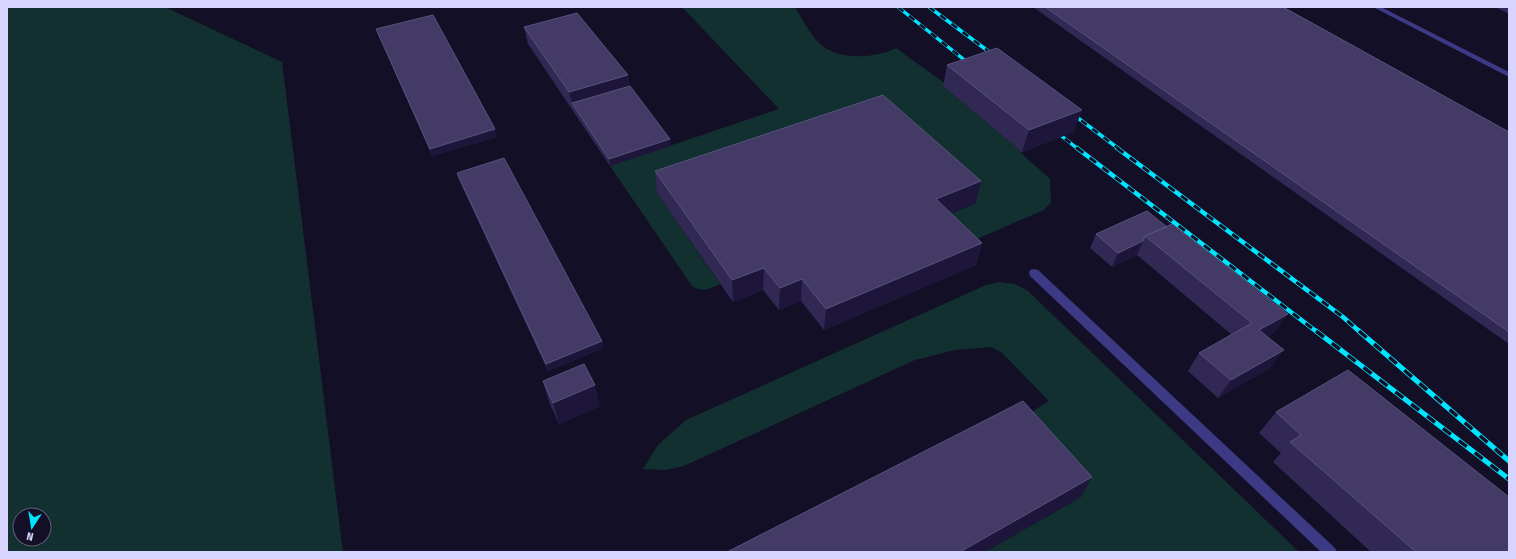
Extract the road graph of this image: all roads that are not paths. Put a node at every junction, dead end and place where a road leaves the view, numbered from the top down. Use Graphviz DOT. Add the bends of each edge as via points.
graph roads {
  1 [pos="1376,7"];
  2 [pos="1509,75"];
  3 [pos="1034,273"];
  4 [pos="1330,552"];
  1 -- 2 [label="lane"];
  3 -- 4 [label="lane"];
}
